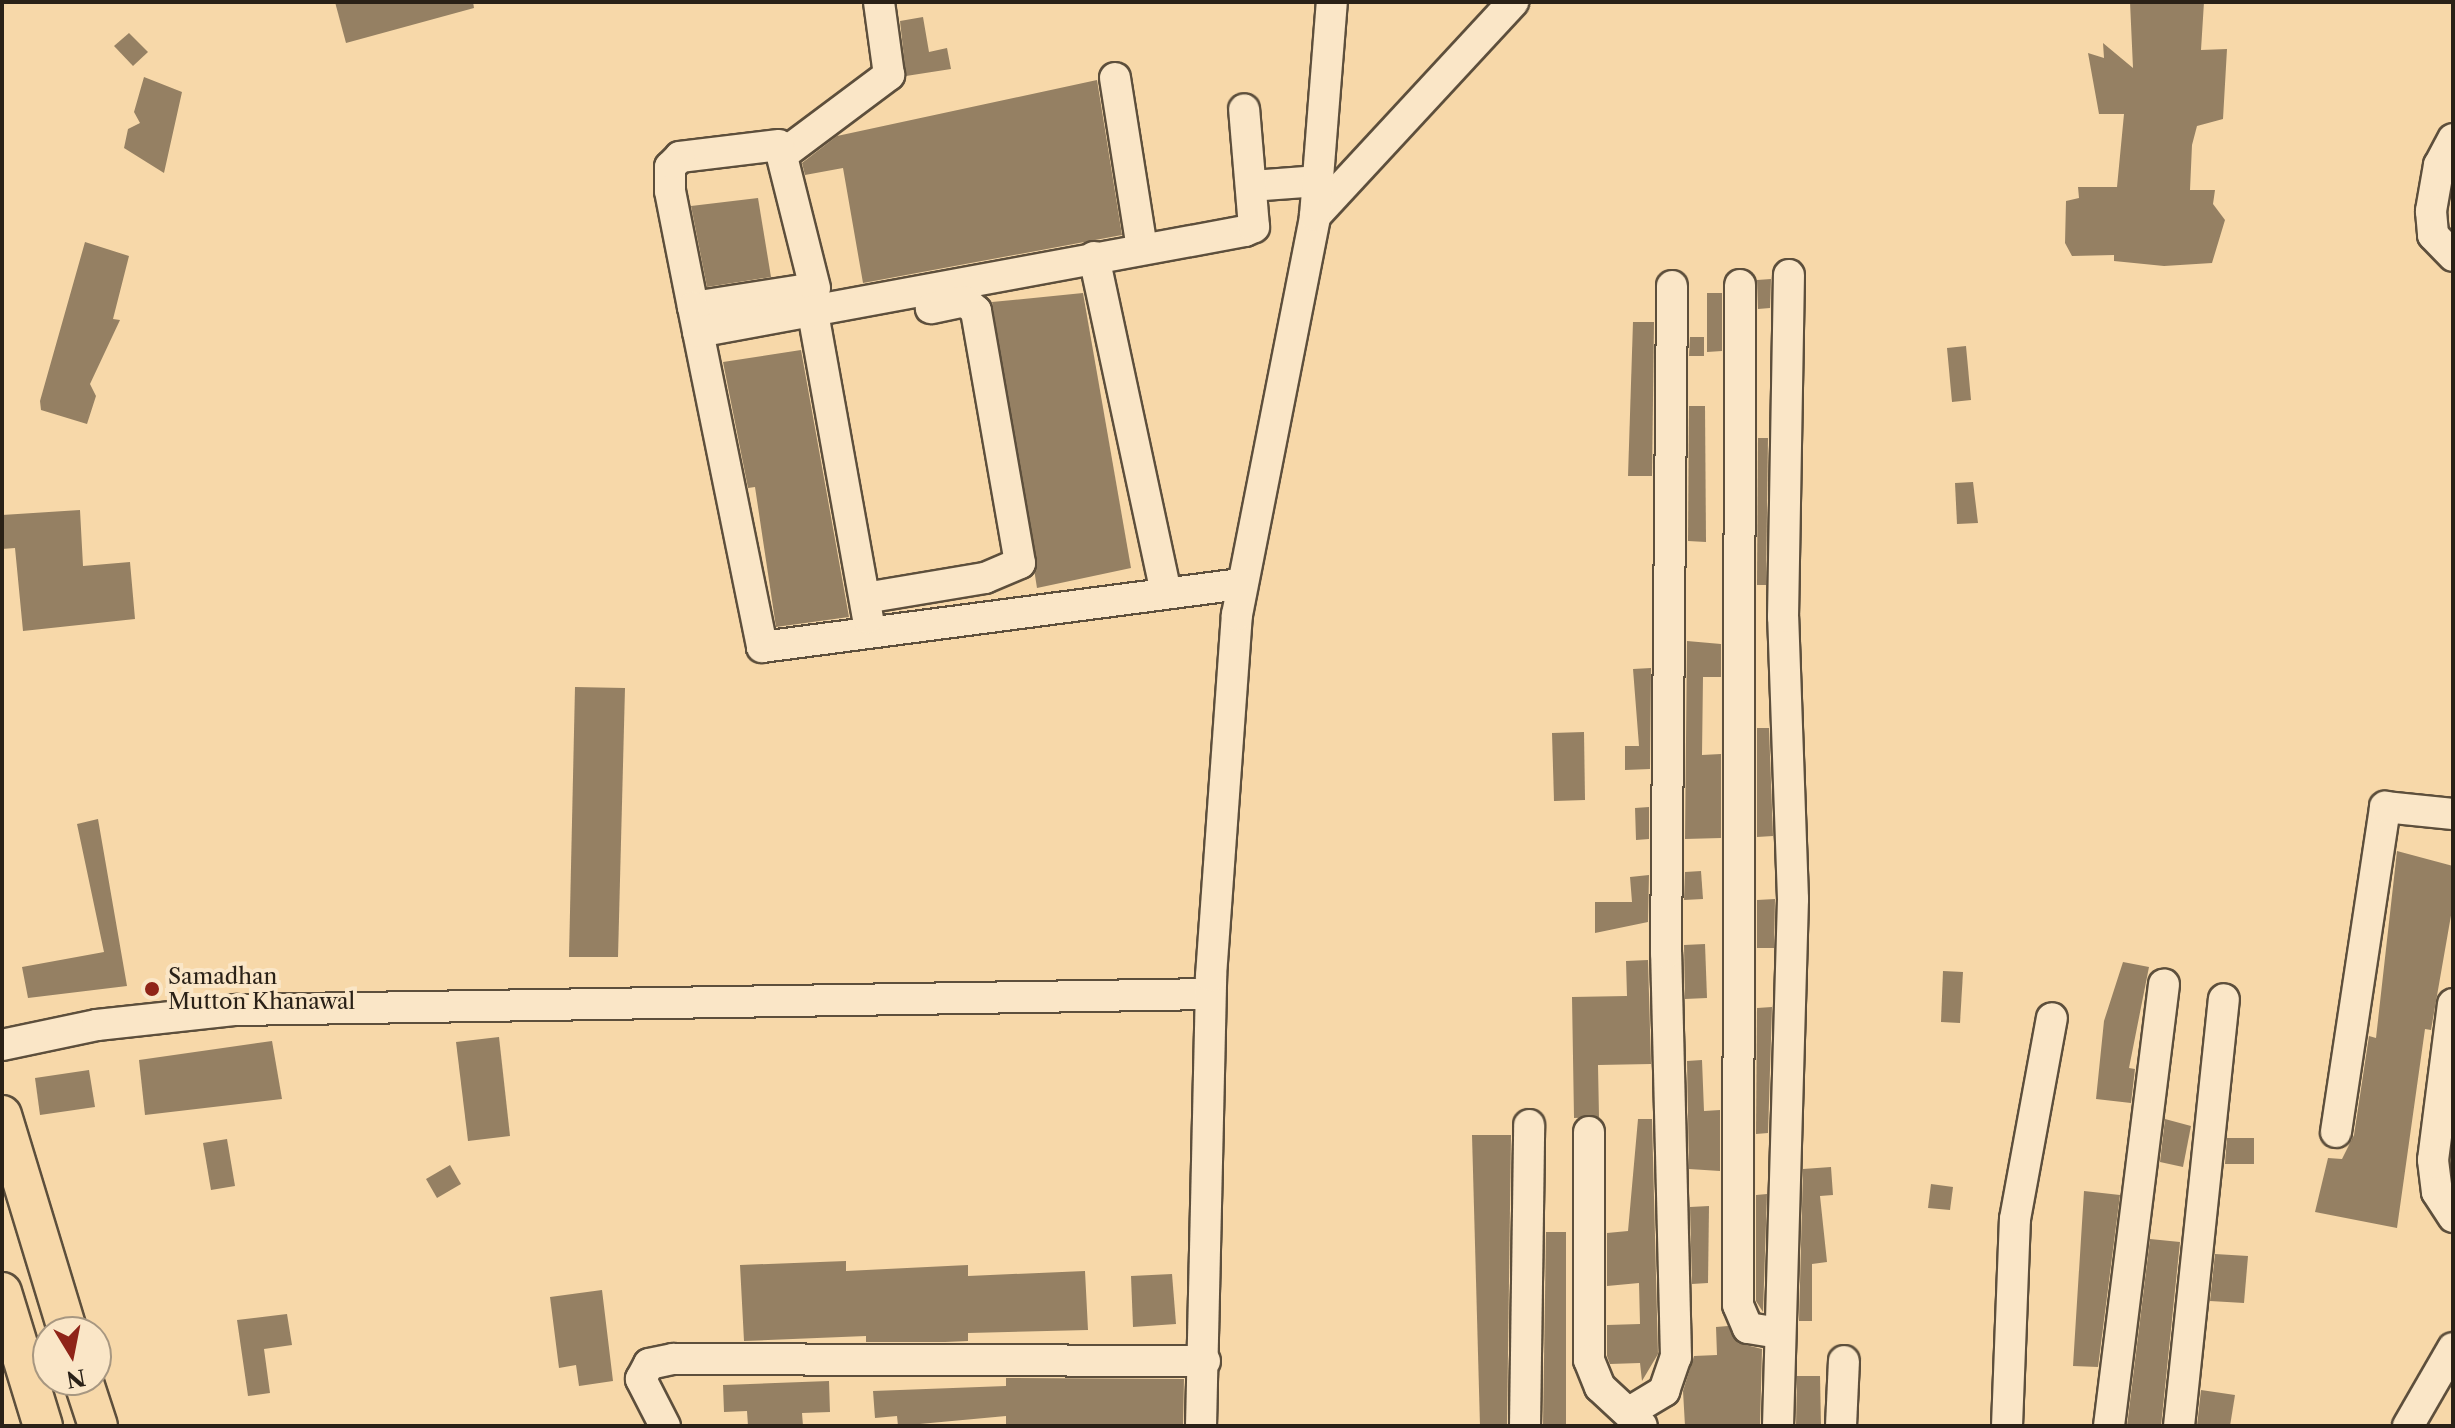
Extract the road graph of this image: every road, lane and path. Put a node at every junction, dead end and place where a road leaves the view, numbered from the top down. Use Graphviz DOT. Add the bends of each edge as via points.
graph roads {
  1 [pos="879,2"];
  2 [pos="1332,2"];
  3 [pos="1513,2"];
  4 [pos="1115,78"];
  5 [pos="1244,109"];
  6 [pos="2453,139"];
  7 [pos="786,152"];
  8 [pos="1317,181"];
  9 [pos="1251,186"];
  10 [pos="1315,216"];
  11 [pos="1142,249"];
  12 [pos="2453,256"];
  13 [pos="1094,257"];
  14 [pos="1789,275"];
  15 [pos="1740,285"];
  16 [pos="1672,286"];
  17 [pos="696,320"];
  18 [pos="815,322"];
  19 [pos="1241,584"];
  20 [pos="1166,592"];
  21 [pos="865,598"];
  22 [pos="870,634"];
  23 [pos="2453,814"];
  24 [pos="2164,984"];
  25 [pos="1210,994"];
  26 [pos="2224,999"];
  27 [pos="2453,1004"];
  28 [pos="2052,1018"];
  29 [pos="2,1045"];
  30 [pos="2,1115"];
  31 [pos="1529,1125"];
  32 [pos="1589,1132"];
  33 [pos="2336,1132"];
  34 [pos="2453,1217"];
  35 [pos="2,1292"];
  36 [pos="63,1316"];
  37 [pos="1779,1333"];
  38 [pos="2453,1348"];
  39 [pos="1205,1361"];
  40 [pos="1844,1361"];
  41 [pos="88,1396"];
  42 [pos="1637,1419"];
  43 [pos="43,1426"];
  44 [pos="98,1426"];
  45 [pos="665,1426"];
  46 [pos="1201,1426"];
  47 [pos="1525,1426"];
  48 [pos="1778,1426"];
  49 [pos="1841,1426"];
  50 [pos="2007,1426"];
  51 [pos="2109,1426"];
  52 [pos="2179,1426"];
  53 [pos="2408,1426"];
  1 -- 7 [label="street" via="889,75"];
  2 -- 8 [label="street"];
  3 -- 10 [label="street"];
  4 -- 11 [label="street"];
  5 -- 9 [label="street"];
  6 -- 12 [label="street" via="2439,165 2431,211 2433,235"];
  7 -- 17 [label="street" via="815,288"];
  7 -- 17 [label="street" via="767,145 680,157 670,167"];
  8 -- 9 [label="street"];
  8 -- 10 [label="street"];
  9 -- 11 [label="street" via="1254,227"];
  10 -- 19 [label="street"];
  11 -- 13 [label="street"];
  13 -- 18 [label="street"];
  13 -- 20 [label="street"];
  14 -- 37 [label="street" via="1783,617 1793,899"];
  15 -- 37 [label="street" via="1738,1305 1748,1328"];
  16 -- 42 [label="street" via="1666,953 1676,1357 1664,1391"];
  17 -- 18 [label="street"];
  17 -- 22 [label="street" via="762,647"];
  18 -- 21 [label="street"];
  18 -- 21 [label="street" via="965,301 976,311 1020,563 985,578"];
  19 -- 20 [label="street"];
  19 -- 25 [label="street"];
  20 -- 22 [label="street"];
  21 -- 22 [label="street"];
  23 -- 33 [label="street" via="2385,807"];
  24 -- 51 [label="street"];
  25 -- 29 [label="street" via="236,1010 97,1025"];
  25 -- 39 [label="street"];
  26 -- 52 [label="street"];
  27 -- 34 [label="street" via="2433,1160 2437,1192"];
  28 -- 50 [label="street" via="2015,1219"];
  30 -- 36 [label="main road"];
  31 -- 47 [label="street"];
  32 -- 42 [label="street" via="1589,1360 1600,1387"];
  35 -- 43 [label="main road"];
  37 -- 48 [label="street"];
  38 -- 53 [label="street"];
  39 -- 45 [label="street" via="673,1359 649,1364 641,1379"];
  39 -- 46 [label="street"];
  40 -- 49 [label="street"];
  41 -- 44 [label="main road"];
}
